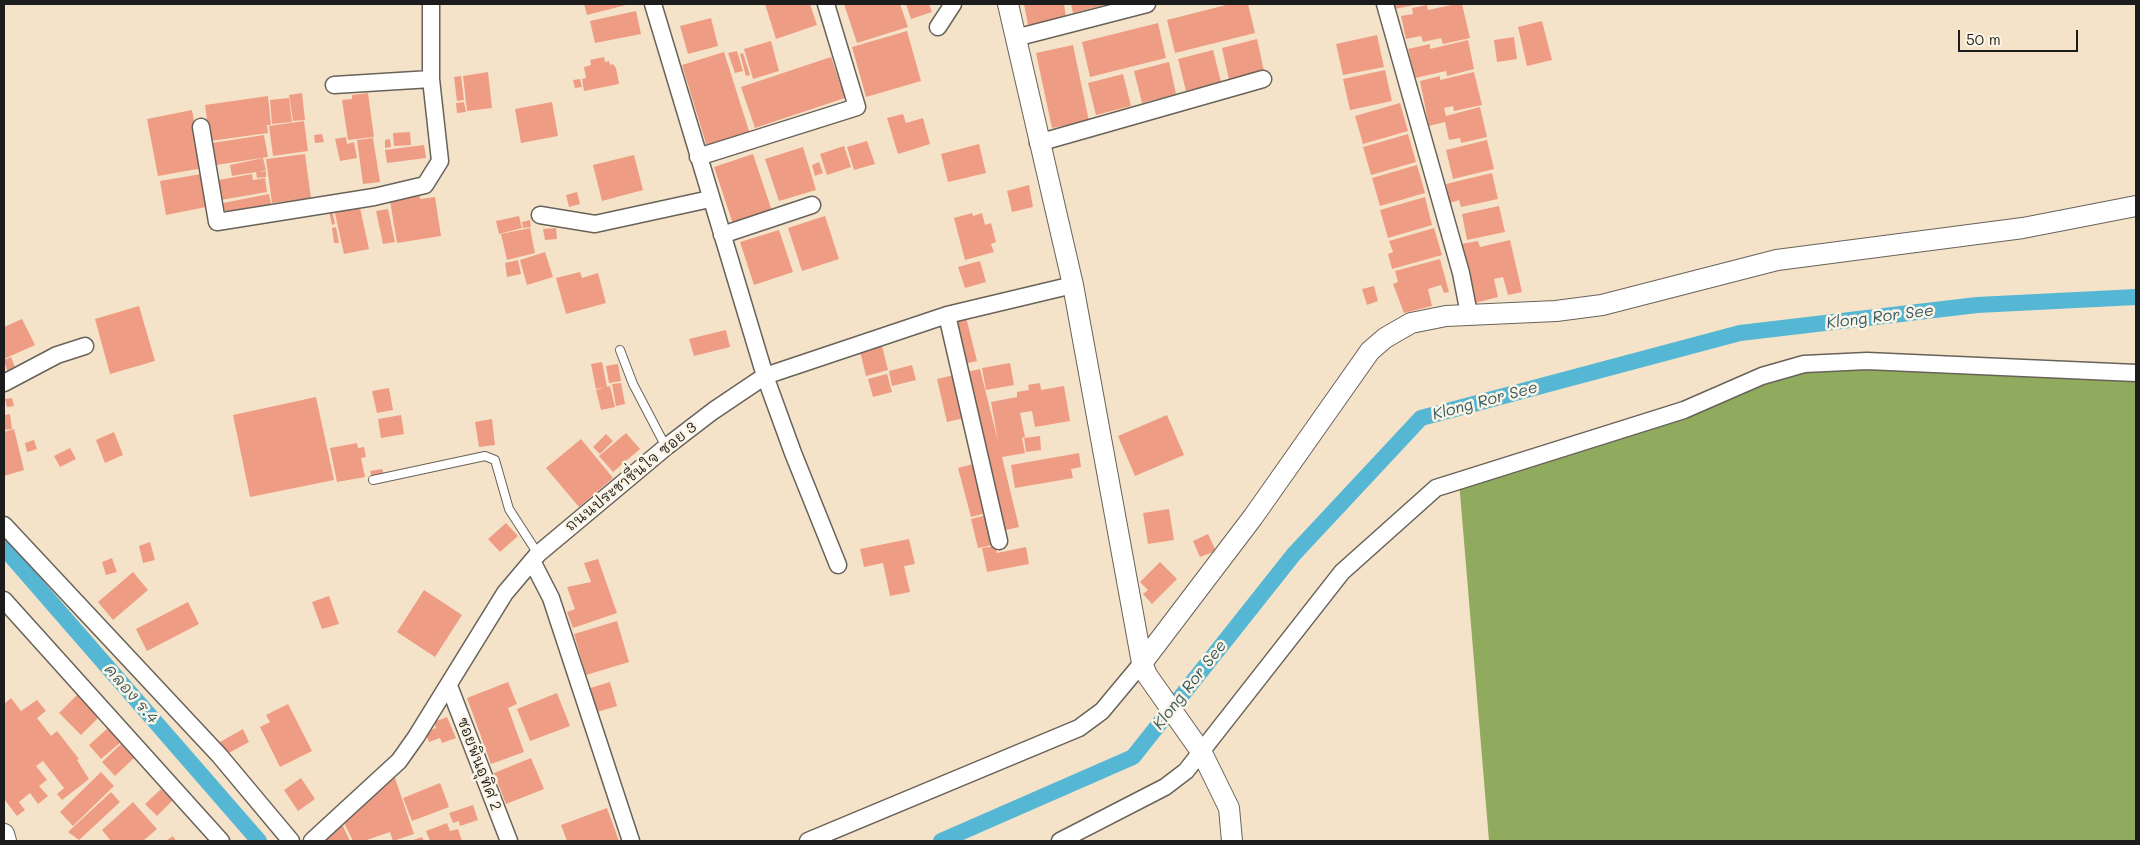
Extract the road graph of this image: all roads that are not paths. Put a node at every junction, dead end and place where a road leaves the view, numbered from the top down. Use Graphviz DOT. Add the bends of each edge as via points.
graph roads {
  1 [pos="431,4"];
  2 [pos="826,4"];
  3 [pos="953,4"];
  4 [pos="1008,4"];
  5 [pos="1147,4"];
  6 [pos="1386,4"];
  7 [pos="657,5"];
  8 [pos="938,27"];
  9 [pos="1016,38"];
  10 [pos="1263,78"];
  11 [pos="431,79"];
  12 [pos="334,85"];
  13 [pos="201,126"];
  14 [pos="1038,143"];
  15 [pos="698,158"];
  16 [pos="710,199"];
  17 [pos="812,205"];
  18 [pos="2136,206"];
  19 [pos="540,215"];
  20 [pos="722,235"];
  21 [pos="1073,285"];
  22 [pos="1469,314"];
  23 [pos="947,315"];
  24 [pos="85,346"];
  25 [pos="620,350"];
  26 [pos="2136,373"];
  27 [pos="765,376"];
  28 [pos="4,383"];
  29 [pos="666,447"];
  30 [pos="372,480"];
  31 [pos="4,526"];
  32 [pos="1000,541"];
  33 [pos="535,557"];
  34 [pos="838,565"];
  35 [pos="4,600"];
  36 [pos="1145,669"];
  37 [pos="449,686"];
  38 [pos="1199,748"];
  39 [pos="4,834"];
  40 [pos="6,841"];
  41 [pos="221,841"];
  42 [pos="291,841"];
  43 [pos="312,841"];
  44 [pos="509,841"];
  45 [pos="631,841"];
  46 [pos="808,841"];
  47 [pos="1060,841"];
  48 [pos="1232,841"];
  1 -- 11 [label="street"];
  2 -- 15 [label="street" via="857,107"];
  3 -- 8 [label="street"];
  4 -- 9 [label="street"];
  5 -- 9 [label="street"];
  6 -- 22 [label="street" via="1461,274"];
  7 -- 15 [label="street"];
  9 -- 14 [label="street"];
  10 -- 14 [label="street"];
  11 -- 12 [label="street"];
  11 -- 13 [label="street" via="440,160 426,185 383,195 217,222"];
  14 -- 21 [label="street"];
  15 -- 16 [label="street"];
  16 -- 19 [label="street" via="595,224"];
  16 -- 20 [label="street"];
  17 -- 20 [label="street"];
  18 -- 22 [label="street" via="2023,228 1777,260 1602,305 1556,311"];
  20 -- 27 [label="street"];
  21 -- 23 [label="street, ถนนประชาชื่นใจ ซอย 3"];
  21 -- 36 [label="street"];
  22 -- 36 [label="street" via="1434,317 1411,324 1385,338 1370,351"];
  23 -- 27 [label="street, ถนนประชาชื่นใจ ซอย 3"];
  23 -- 32 [label="street"];
  24 -- 28 [label="street" via="57,355"];
  25 -- 29 [label="lane" via="633,384"];
  26 -- 38 [label="street" via="1867,361 1804,364 1762,376 1684,410 1436,488 1342,572"];
  27 -- 29 [label="street, ถนนประชาชื่นใจ ซอย 3"];
  27 -- 34 [label="street"];
  29 -- 33 [label="street, ถนนประชาชื่นใจ ซอย 3"];
  30 -- 33 [label="lane" via="485,456 495,460 509,509"];
  31 -- 42 [label="street" via="219,755"];
  33 -- 37 [label="street, ถนนประชาชื่นใจ ซอย 3" via="505,594"];
  33 -- 45 [label="street"];
  35 -- 41 [label="street"];
  36 -- 38 [label="street"];
  36 -- 46 [label="street" via="1102,711 1079,728"];
  37 -- 43 [label="street, ถนนประชาชื่นใจ ซอย 3" via="399,761"];
  37 -- 44 [label="street, ซอยพินอุทิศ 2"];
  38 -- 47 [label="street" via="1186,771 1165,787"];
  38 -- 48 [label="street" via="1230,808"];
  39 -- 40 [label="street"];
}
